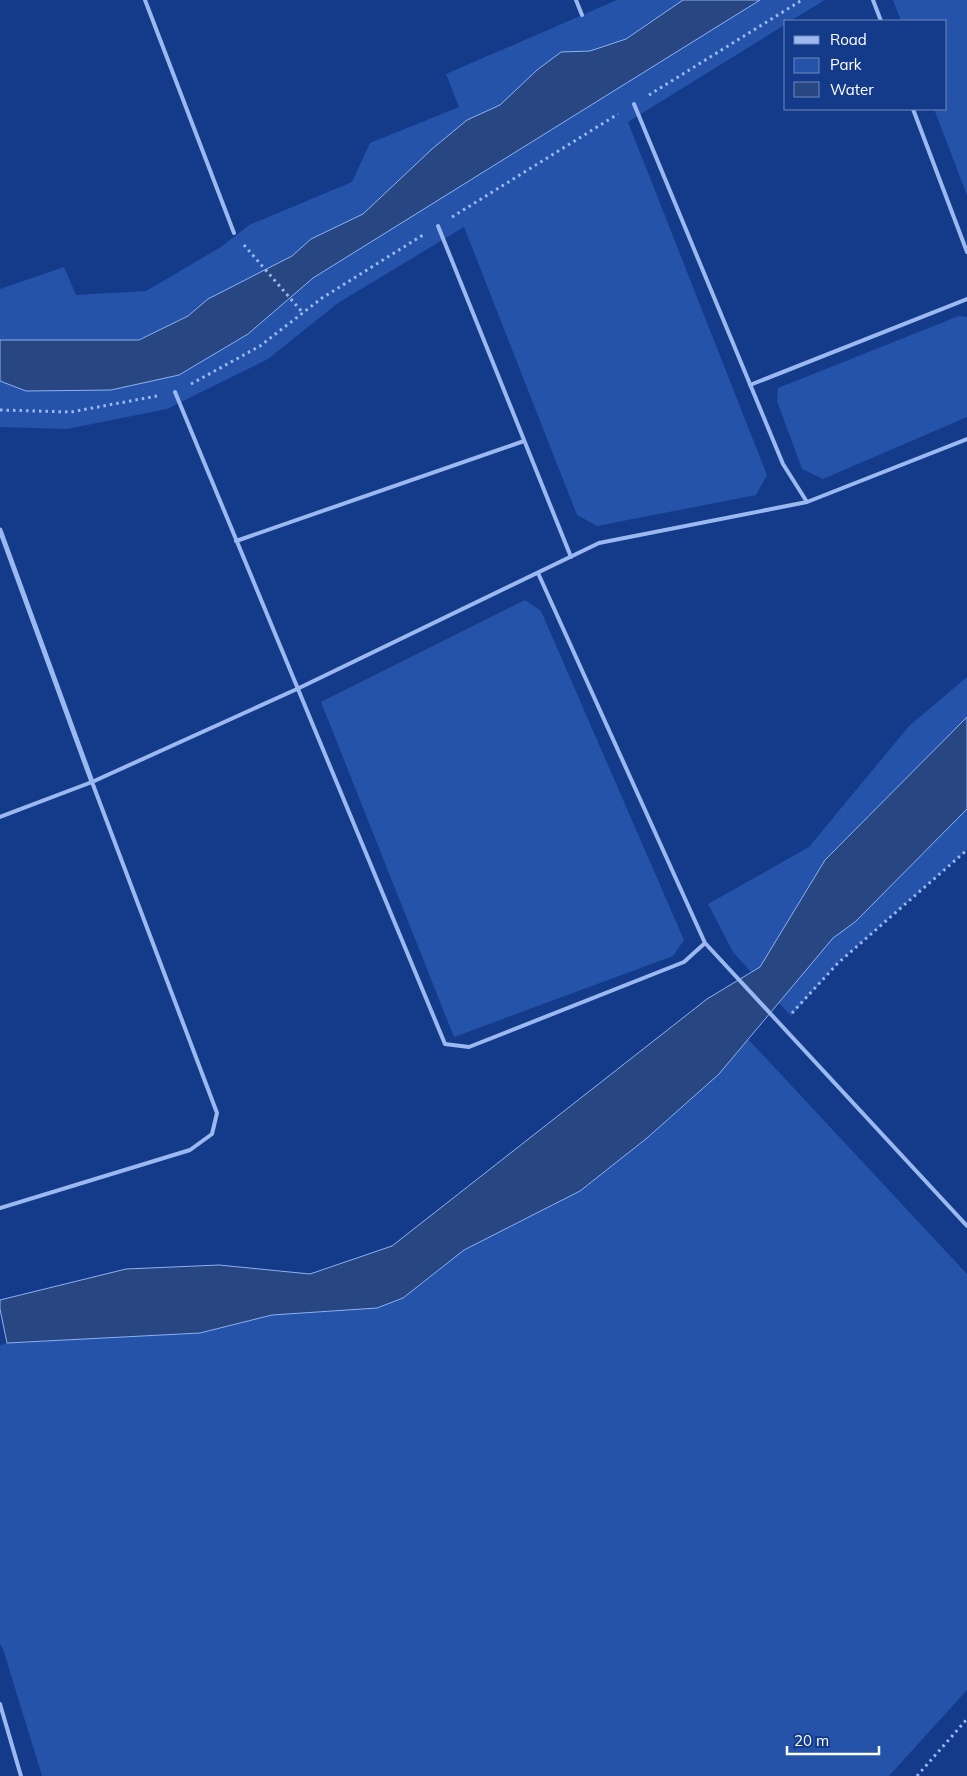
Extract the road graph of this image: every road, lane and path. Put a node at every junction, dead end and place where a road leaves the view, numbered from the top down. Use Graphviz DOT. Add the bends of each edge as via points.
graph roads {
  1 [pos="145,0"];
  2 [pos="576,0"];
  3 [pos="802,0"];
  4 [pos="873,0"];
  5 [pos="582,15"];
  6 [pos="881,20"];
  7 [pos="634,104"];
  8 [pos="913,110"];
  9 [pos="438,226"];
  10 [pos="234,233"];
  11 [pos="967,252"];
  12 [pos="967,299"];
  13 [pos="303,313"];
  14 [pos="750,385"];
  15 [pos="176,392"];
  16 [pos="0,410"];
  17 [pos="967,439"];
  18 [pos="524,441"];
  19 [pos="806,502"];
  20 [pos="0,530"];
  21 [pos="236,541"];
  22 [pos="571,557"];
  23 [pos="538,573"];
  24 [pos="297,690"];
  25 [pos="92,782"];
  26 [pos="0,817"];
  27 [pos="967,850"];
  28 [pos="705,943"];
  29 [pos="780,1025"];
  30 [pos="0,1208"];
  31 [pos="967,1226"];
  32 [pos="0,1704"];
  33 [pos="967,1719"];
  34 [pos="21,1776"];
  35 [pos="917,1776"];
  1 -- 10 [label="lane"];
  2 -- 5 [label="lane"];
  3 -- 7 [label="path"];
  4 -- 6 [label="lane"];
  7 -- 9 [label="path"];
  7 -- 14 [label="lane"];
  8 -- 11 [label="lane"];
  9 -- 13 [label="path"];
  9 -- 18 [label="lane"];
  10 -- 13 [label="path"];
  12 -- 14 [label="lane"];
  13 -- 15 [label="path" via="260,346"];
  14 -- 19 [label="lane" via="783,464"];
  15 -- 16 [label="path" via="71,412"];
  15 -- 21 [label="lane"];
  17 -- 19 [label="lane"];
  18 -- 21 [label="lane"];
  18 -- 22 [label="lane"];
  19 -- 22 [label="lane" via="599,543"];
  20 -- 25 [label="street"];
  21 -- 24 [label="lane"];
  22 -- 23 [label="lane"];
  23 -- 24 [label="lane"];
  23 -- 28 [label="lane"];
  24 -- 25 [label="lane"];
  24 -- 28 [label="lane" via="445,1044 469,1047 684,962"];
  25 -- 26 [label="lane"];
  25 -- 30 [label="lane" via="217,1113 212,1134 190,1150"];
  27 -- 29 [label="path" via="838,963"];
  28 -- 29 [label="lane"];
  29 -- 31 [label="lane"];
  32 -- 34 [label="lane"];
  33 -- 35 [label="path"];
}
